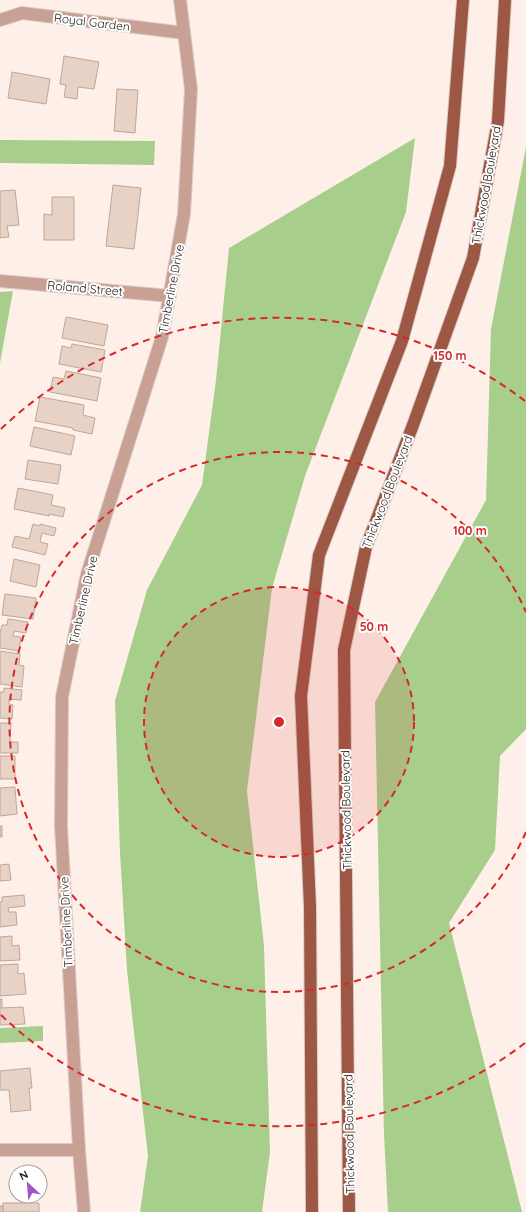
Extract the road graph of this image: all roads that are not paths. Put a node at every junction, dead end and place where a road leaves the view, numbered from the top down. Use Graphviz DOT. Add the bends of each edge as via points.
graph roads {
  1 [pos="180,0"];
  2 [pos="463,0"];
  3 [pos="505,0"];
  4 [pos="0,20"];
  5 [pos="184,33"];
  6 [pos="0,281"];
  7 [pos="170,296"];
  8 [pos="0,1150"];
  9 [pos="79,1150"];
  10 [pos="84,1212"];
  11 [pos="312,1212"];
  12 [pos="350,1212"];
  1 -- 5 [label="street, Timberline Drive"];
  2 -- 11 [label="main road" via="450,166 402,341 319,555 301,696 310,907"];
  3 -- 12 [label="main road, Thickwood Boulevard" via="498,121 473,258 366,547 344,650"];
  4 -- 5 [label="street, Royal Garden" via="22,13"];
  5 -- 7 [label="street, Timberline Drive" via="190,89 184,214"];
  6 -- 7 [label="street, Roland Street"];
  7 -- 9 [label="street, Timberline Drive" via="162,337 87,574 62,697 60,826"];
  8 -- 9 [label="street"];
  9 -- 10 [label="street, Timberline Drive"];
}
